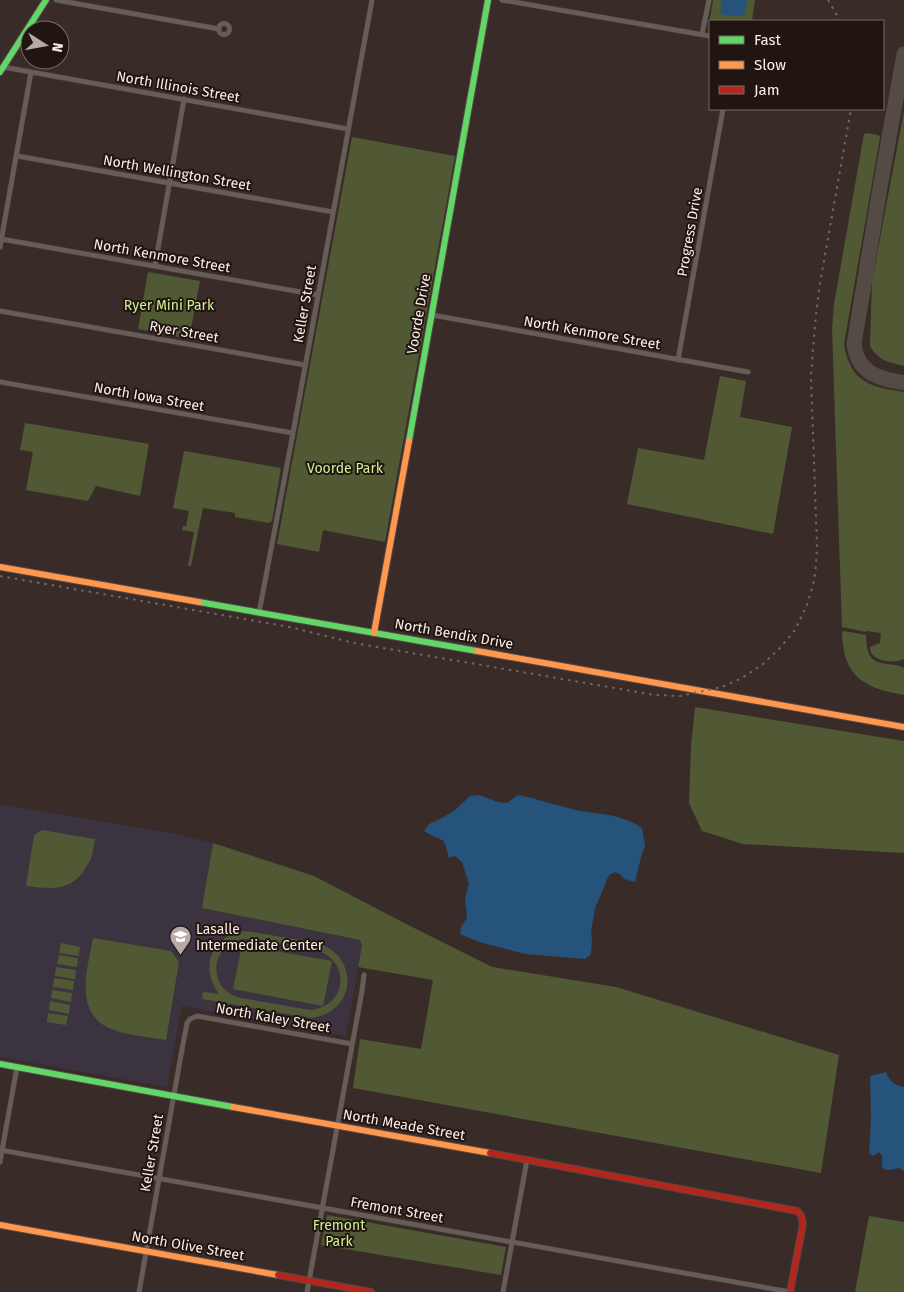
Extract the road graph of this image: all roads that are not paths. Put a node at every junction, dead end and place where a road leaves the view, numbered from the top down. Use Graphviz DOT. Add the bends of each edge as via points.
graph roads {
  1 [pos="46,0"];
  2 [pos="56,0"];
  3 [pos="372,0"];
  4 [pos="488,0"];
  5 [pos="502,0"];
  6 [pos="709,0"];
  7 [pos="219,28"];
  8 [pos="702,34"];
  9 [pos="709,36"];
  10 [pos="2,70"];
  11 [pos="31,72"];
  12 [pos="184,99"];
  13 [pos="723,110"];
  14 [pos="348,129"];
  15 [pos="17,156"];
  16 [pos="169,183"];
  17 [pos="333,212"];
  18 [pos="1,239"];
  19 [pos="0,247"];
  20 [pos="154,266"];
  21 [pos="318,295"];
  22 [pos="0,311"];
  23 [pos="432,315"];
  24 [pos="678,360"];
  25 [pos="305,365"];
  26 [pos="748,372"];
  27 [pos="0,382"];
  28 [pos="293,433"];
  29 [pos="0,567"];
  30 [pos="259,613"];
  31 [pos="374,633"];
  32 [pos="904,726"];
  33 [pos="364,975"];
  34 [pos="190,1019"];
  35 [pos="352,1044"];
  36 [pos="0,1064"];
  37 [pos="17,1067"];
  38 [pos="174,1096"];
  39 [pos="337,1126"];
  40 [pos="1,1150"];
  41 [pos="527,1160"];
  42 [pos="0,1162"];
  43 [pos="159,1178"];
  44 [pos="322,1207"];
  45 [pos="0,1225"];
  46 [pos="512,1242"];
  47 [pos="146,1252"];
  48 [pos="309,1281"];
  49 [pos="139,1292"];
  50 [pos="307,1292"];
  51 [pos="371,1292"];
  52 [pos="503,1292"];
  53 [pos="790,1292"];
  1 -- 10 [label="street"];
  2 -- 7 [label="street"];
  3 -- 14 [label="street, Keller Street"];
  4 -- 23 [label="street, Voorde Drive"];
  5 -- 8 [label="street"];
  6 -- 8 [label="street"];
  8 -- 9 [label="street"];
  10 -- 11 [label="street, North Illinois Street"];
  11 -- 12 [label="street, North Illinois Street"];
  11 -- 15 [label="street"];
  12 -- 14 [label="street, North Illinois Street"];
  12 -- 16 [label="street"];
  13 -- 24 [label="street, Progress Drive"];
  14 -- 17 [label="street, Keller Street"];
  15 -- 16 [label="street, North Wellington Street"];
  15 -- 18 [label="street"];
  16 -- 17 [label="street, North Wellington Street"];
  16 -- 20 [label="street"];
  17 -- 21 [label="street, Keller Street"];
  18 -- 19 [label="street"];
  18 -- 20 [label="street, North Kenmore Street"];
  20 -- 21 [label="street, North Kenmore Street"];
  21 -- 25 [label="street, Keller Street"];
  22 -- 25 [label="street, Ryer Street"];
  23 -- 24 [label="street, North Kenmore Street"];
  23 -- 31 [label="street, Voorde Drive"];
  24 -- 26 [label="street, North Kenmore Street"];
  25 -- 28 [label="street, Keller Street"];
  27 -- 28 [label="street, North Iowa Street"];
  28 -- 30 [label="street, Keller Street"];
  29 -- 30 [label="street, North Bendix Drive"];
  30 -- 31 [label="street, North Bendix Drive"];
  31 -- 32 [label="street, North Bendix Drive"];
  33 -- 35 [label="street"];
  34 -- 35 [label="street, North Kaley Street" via="197,1016"];
  34 -- 38 [label="street, Keller Street"];
  35 -- 39 [label="street"];
  36 -- 37 [label="street, North Meade Street"];
  37 -- 38 [label="street, North Meade Street"];
  37 -- 40 [label="street"];
  38 -- 39 [label="street, North Meade Street"];
  38 -- 43 [label="street, Keller Street"];
  39 -- 41 [label="street, North Meade Street"];
  39 -- 44 [label="street"];
  40 -- 42 [label="street"];
  40 -- 43 [label="street, Fremont Street"];
  41 -- 46 [label="street"];
  41 -- 53 [label="street, North Meade Street" via="797,1211 802,1224"];
  43 -- 44 [label="street, Fremont Street"];
  43 -- 47 [label="street, Keller Street"];
  44 -- 46 [label="street, Fremont Street"];
  44 -- 48 [label="street"];
  45 -- 47 [label="street, North Olive Street"];
  46 -- 52 [label="street"];
  46 -- 53 [label="street, Fremont Street"];
  47 -- 48 [label="street, North Olive Street"];
  47 -- 49 [label="street, Keller Street"];
  48 -- 50 [label="street"];
  48 -- 51 [label="street, North Olive Street"];
}
